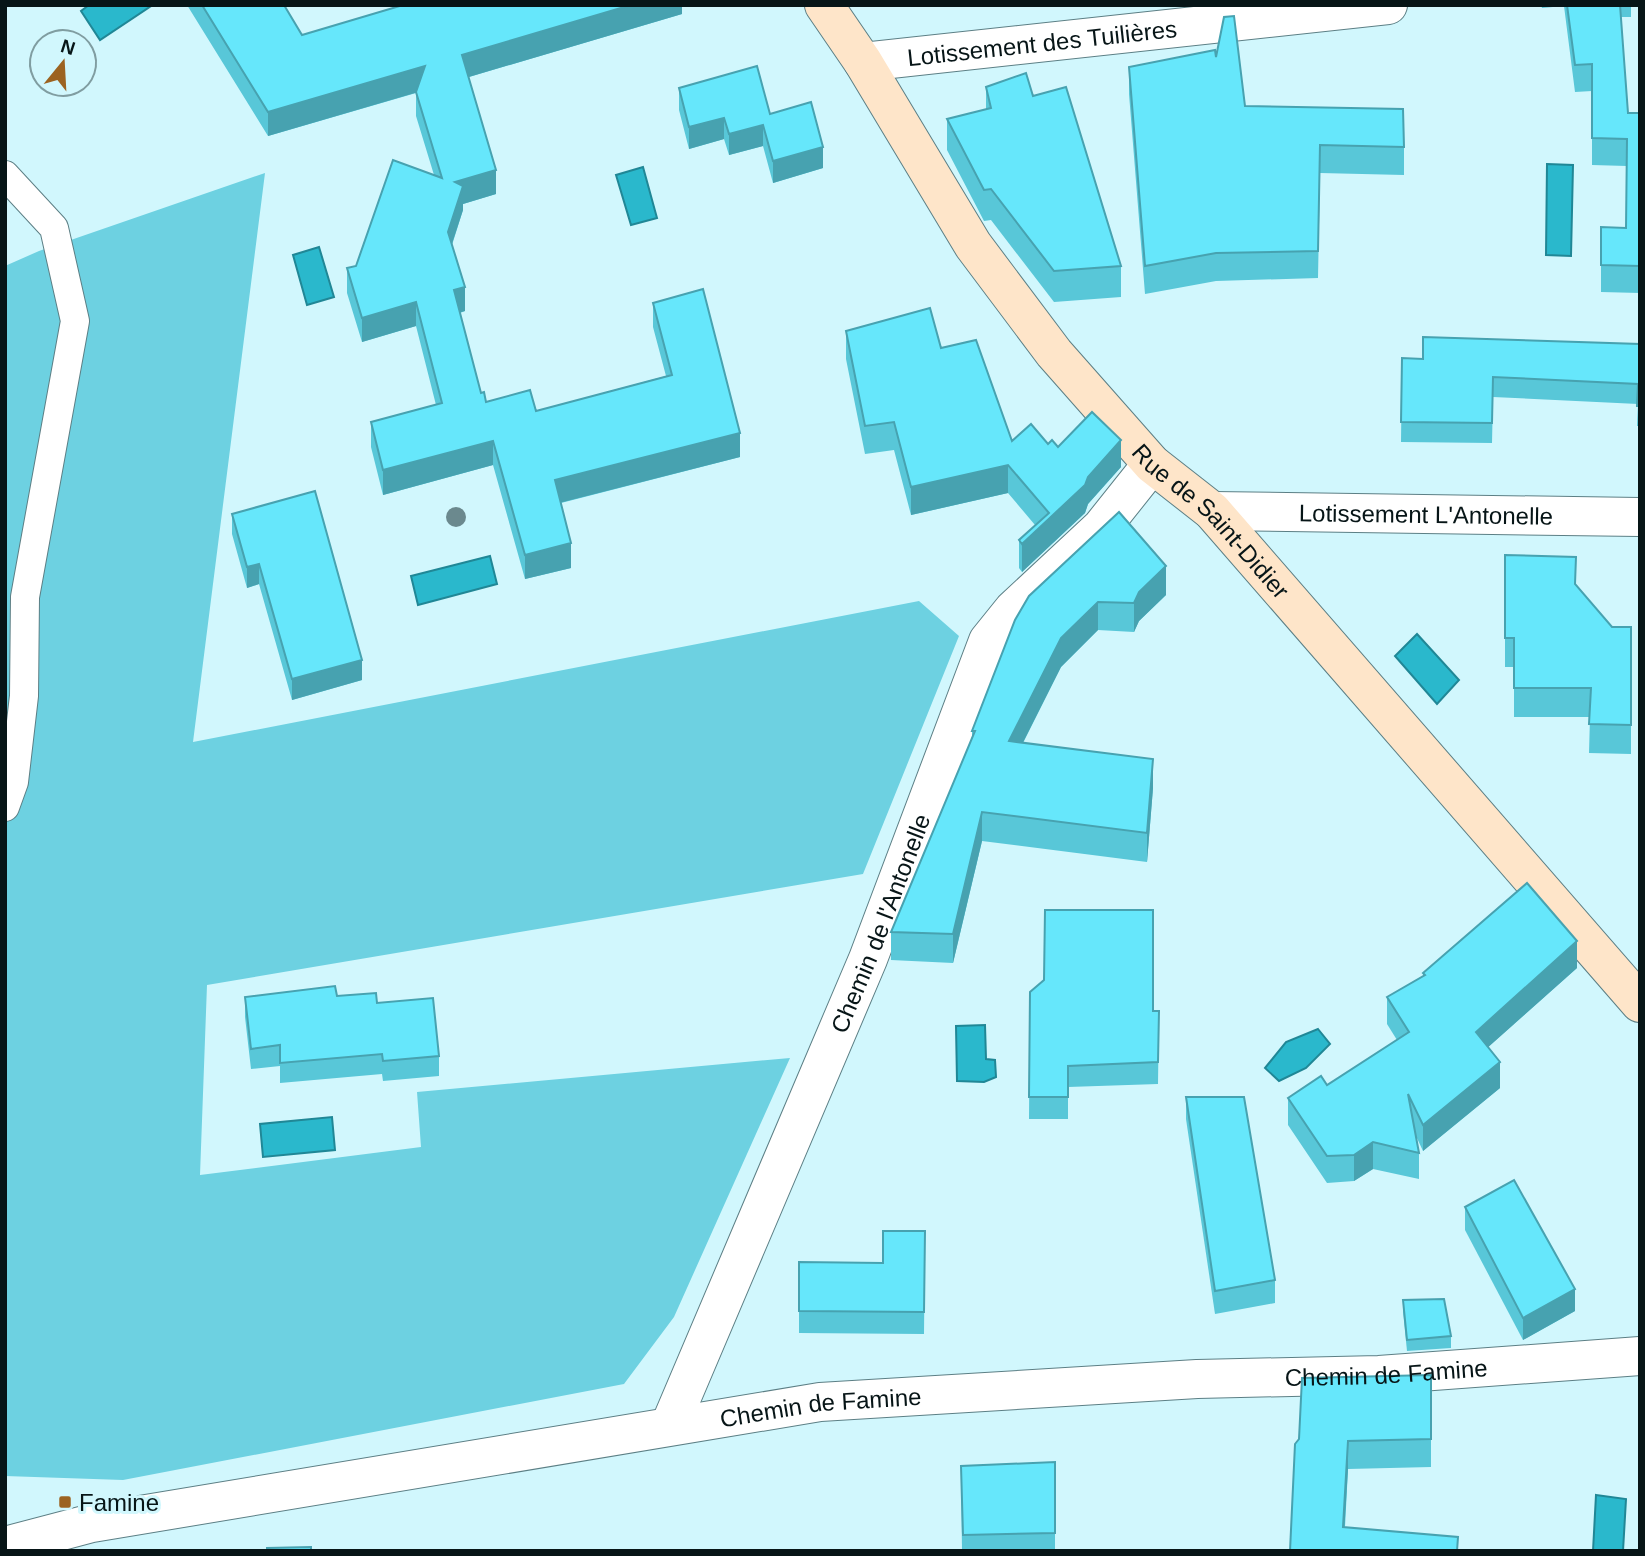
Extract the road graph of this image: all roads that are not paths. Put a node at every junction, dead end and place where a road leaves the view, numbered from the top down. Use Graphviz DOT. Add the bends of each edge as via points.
graph roads {
  1 [pos="824,5"];
  2 [pos="1388,5"];
  3 [pos="863,62"];
  4 [pos="5,175"];
  5 [pos="1152,464"];
  6 [pos="1212,511"];
  7 [pos="1640,517"];
  8 [pos="5,807"];
  9 [pos="1634,988"];
  10 [pos="1640,1356"];
  11 [pos="670,1425"];
  12 [pos="10,1547"];
  1 -- 3 [label="street, Rue de Saint-Didier"];
  2 -- 3 [label="street, Lotissement des Tuilières"];
  3 -- 5 [label="street, Rue de Saint-Didier" via="973,245 1054,353"];
  4 -- 8 [label="lane" via="54,228 75,321 25,597 24,696 14,782"];
  5 -- 6 [label="street, Rue de Saint-Didier"];
  5 -- 11 [label="street, Chemin de l'Antonelle" via="1101,528 1013,610 988,641 863,972"];
  6 -- 7 [label="street, Lotissement L'Antonelle"];
  6 -- 9 [label="street, Rue de Saint-Didier"];
  10 -- 11 [label="street, Chemin de Famine" via="1379,1375 1197,1379 820,1402"];
  11 -- 12 [label="street, Chemin de Famine" via="92,1523"];
}
